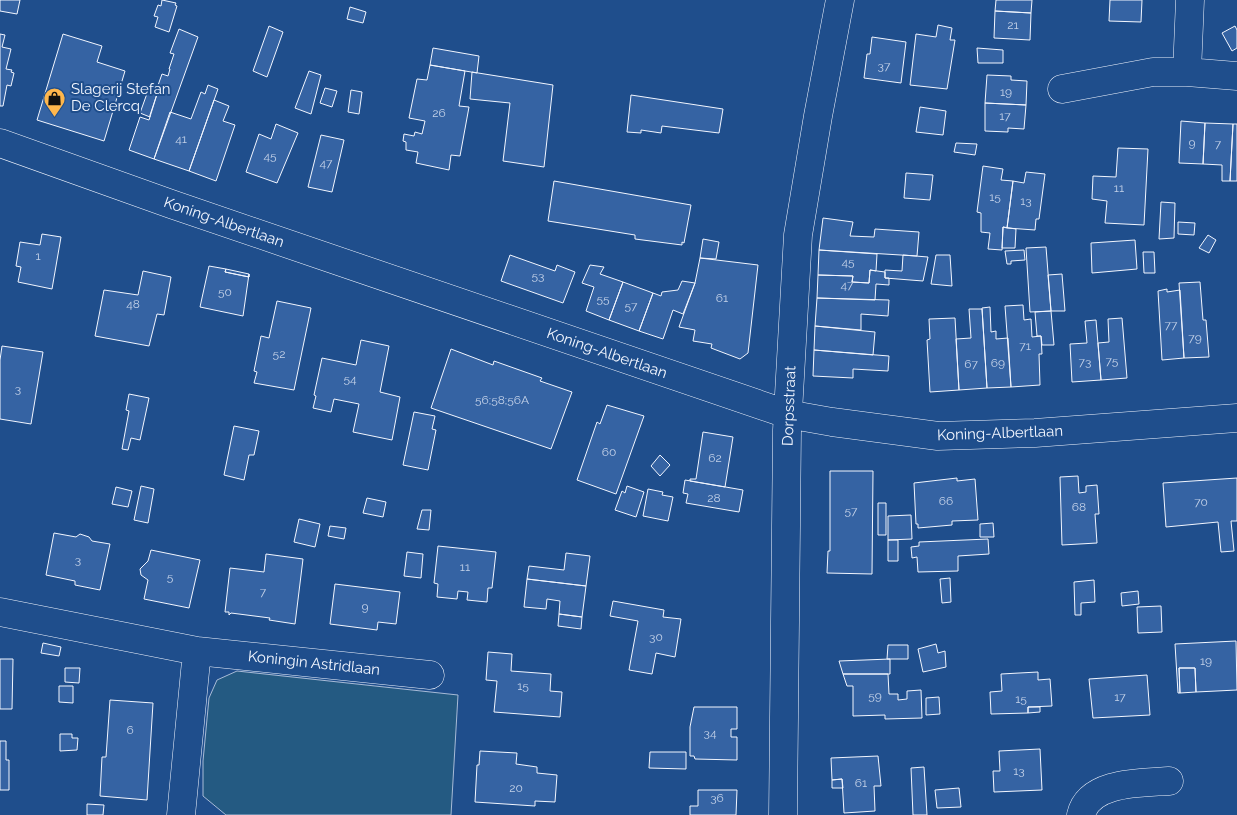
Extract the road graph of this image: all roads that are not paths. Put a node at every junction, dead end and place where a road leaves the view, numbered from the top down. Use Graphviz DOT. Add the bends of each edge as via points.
graph roads {
  1 [pos="840,0"];
  2 [pos="1190,0"];
  3 [pos="1186,72"];
  4 [pos="1237,76"];
  5 [pos="1062,89"];
  6 [pos="0,143"];
  7 [pos="787,414"];
  8 [pos="1237,418"];
  9 [pos="0,612"];
  10 [pos="197,651"];
  11 [pos="430,675"];
  12 [pos="1169,781"];
  13 [pos="182,815"];
  14 [pos="783,815"];
  15 [pos="1081,815"];
  1 -- 7 [label="street, Dorpsstraat" via="798,235"];
  2 -- 3 [label="street"];
  3 -- 4 [label="street"];
  3 -- 5 [label="street" via="1153,72"];
  6 -- 7 [label="street, Koning-Albertlaan"];
  7 -- 8 [label="street, Koning-Albertlaan" via="938,436 1035,434"];
  7 -- 14 [label="street, Dorpsstraat"];
  9 -- 10 [label="street, Koningin Astridlaan"];
  10 -- 11 [label="street, Koningin Astridlaan"];
  10 -- 13 [label="street"];
  12 -- 15 [label="street" via="1121,785 1102,791 1090,798"];
}
